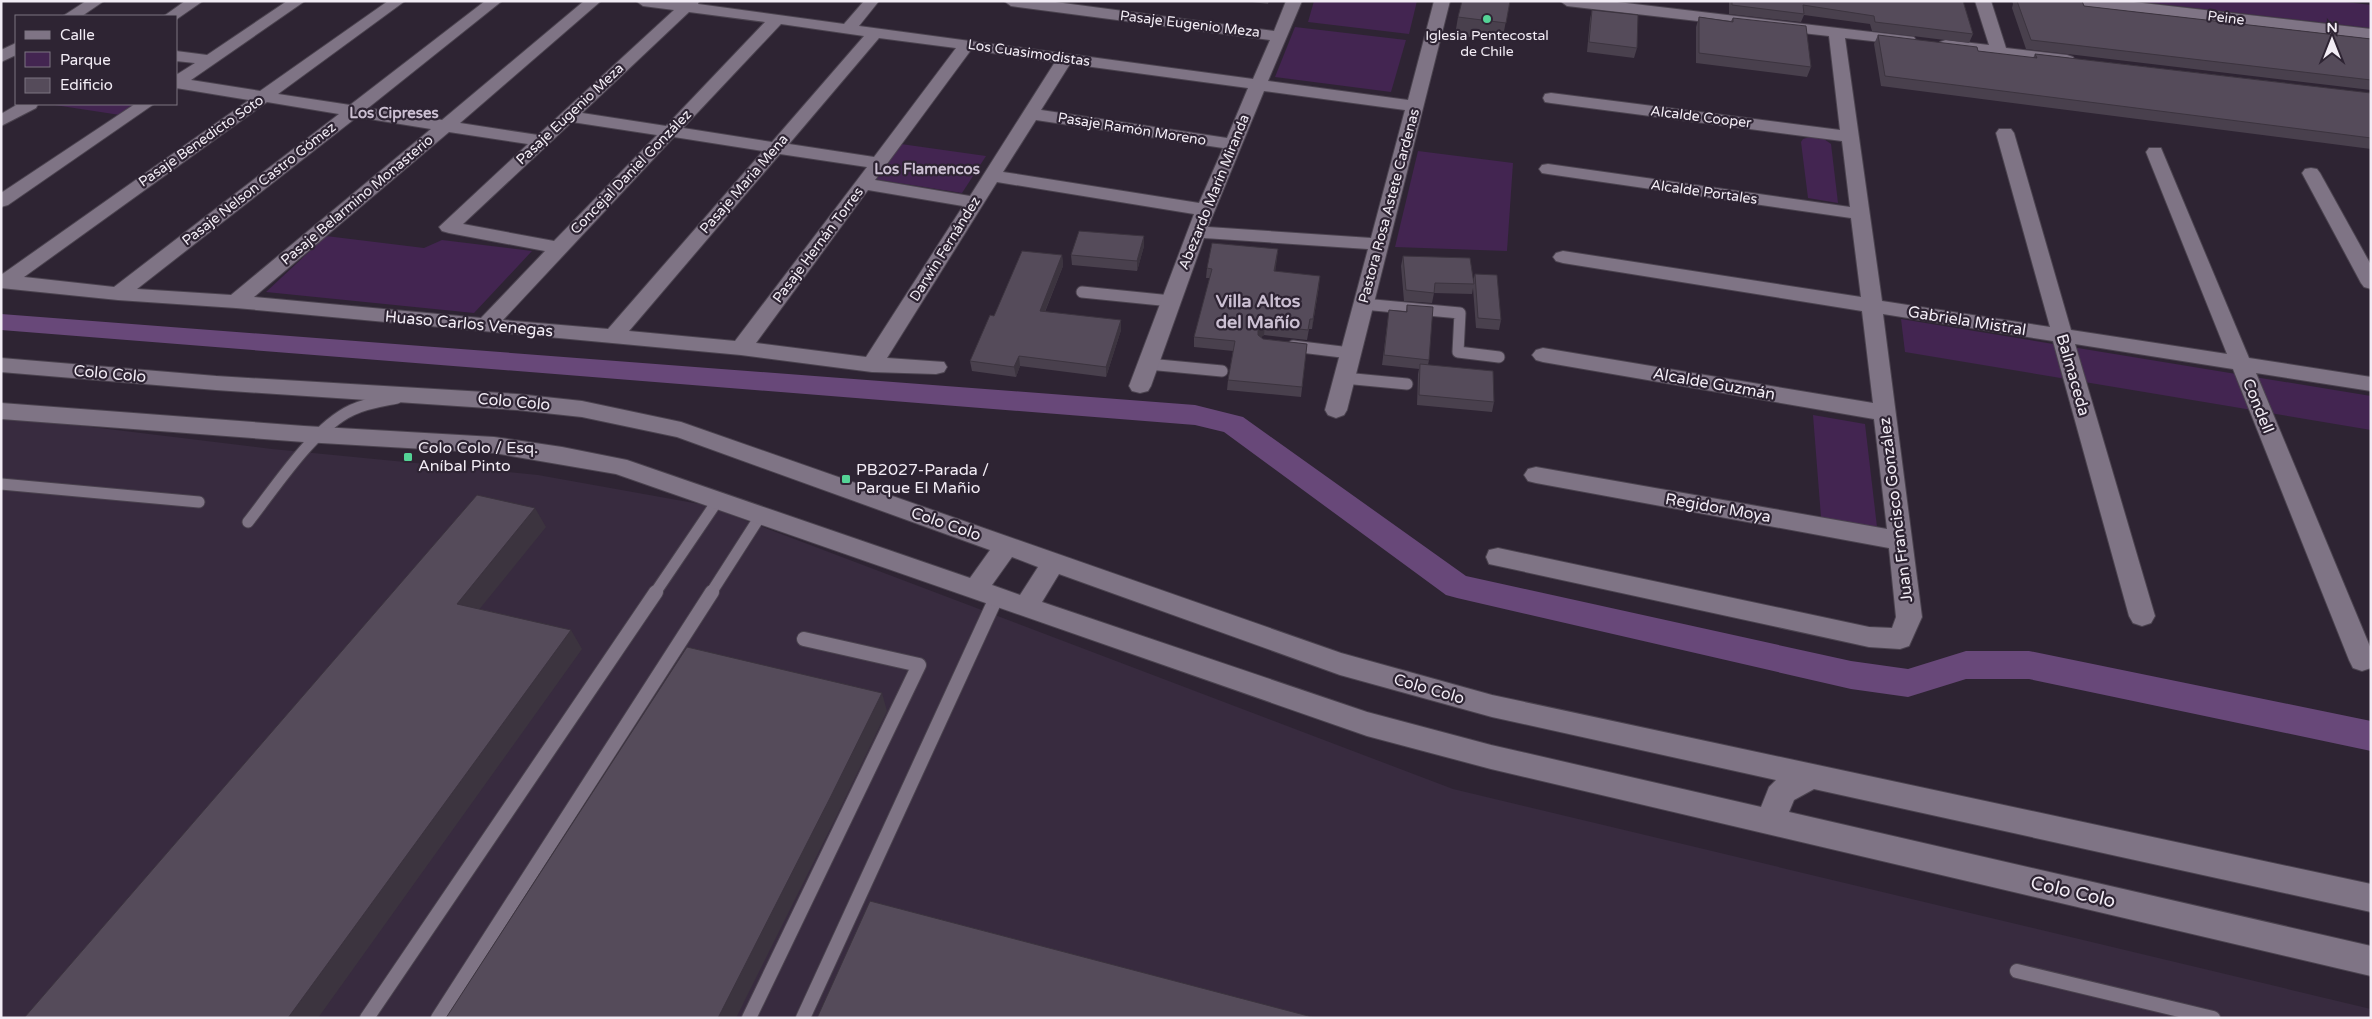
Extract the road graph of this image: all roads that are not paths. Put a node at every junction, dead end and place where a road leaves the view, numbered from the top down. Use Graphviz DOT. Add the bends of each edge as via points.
graph roads {
  1 [pos="97,1"];
  2 [pos="196,1"];
  3 [pos="298,1"];
  4 [pos="398,1"];
  5 [pos="495,1"];
  6 [pos="594,1"];
  7 [pos="643,1"];
  8 [pos="872,1"];
  9 [pos="1011,1"];
  10 [pos="1294,1"];
  11 [pos="1442,1"];
  12 [pos="1567,1"];
  13 [pos="1983,1"];
  14 [pos="2082,1"];
  15 [pos="689,4"];
  16 [pos="73,15"];
  17 [pos="174,15"];
  18 [pos="777,20"];
  19 [pos="848,29"];
  20 [pos="1836,32"];
  21 [pos="875,33"];
  22 [pos="2371,34"];
  23 [pos="1279,36"];
  24 [pos="967,45"];
  25 [pos="1999,52"];
  26 [pos="178,56"];
  27 [pos="1066,58"];
  28 [pos="210,60"];
  29 [pos="2087,62"];
  30 [pos="178,82"];
  31 [pos="178,83"];
  32 [pos="1258,84"];
  33 [pos="263,97"];
  34 [pos="1551,98"];
  35 [pos="28,105"];
  36 [pos="145,105"];
  37 [pos="1415,106"];
  38 [pos="353,111"];
  39 [pos="1031,114"];
  40 [pos="568,116"];
  41 [pos="1,121"];
  42 [pos="446,126"];
  43 [pos="670,132"];
  44 [pos="2005,133"];
  45 [pos="1850,137"];
  46 [pos="542,141"];
  47 [pos="1233,144"];
  48 [pos="776,148"];
  49 [pos="2155,152"];
  50 [pos="878,164"];
  51 [pos="1548,169"];
  52 [pos="2311,173"];
  53 [pos="991,176"];
  54 [pos="863,184"];
  55 [pos="1,201"];
  56 [pos="975,202"];
  57 [pos="1205,210"];
  58 [pos="1860,214"];
  59 [pos="1196,232"];
  60 [pos="1378,244"];
  61 [pos="558,248"];
  62 [pos="1563,257"];
  63 [pos="3,282"];
  64 [pos="2371,283"];
  65 [pos="1082,292"];
  66 [pos="118,294"];
  67 [pos="1171,301"];
  68 [pos="236,302"];
  69 [pos="1363,304"];
  70 [pos="1872,306"];
  71 [pos="486,325"];
  72 [pos="613,336"];
  73 [pos="2062,336"];
  74 [pos="1283,344"];
  75 [pos="741,348"];
  76 [pos="1350,353"];
  77 [pos="1543,355"];
  78 [pos="1499,357"];
  79 [pos="872,364"];
  80 [pos="1148,364"];
  81 [pos="2241,364"];
  82 [pos="1,365"];
  83 [pos="936,367"];
  84 [pos="1222,371"];
  85 [pos="1344,378"];
  86 [pos="1407,384"];
  87 [pos="2371,384"];
  88 [pos="1140,386"];
  89 [pos="411,395"];
  90 [pos="1336,410"];
  91 [pos="1,411"];
  92 [pos="1885,413"];
  93 [pos="319,435"];
  94 [pos="1536,475"];
  95 [pos="1,484"];
  96 [pos="718,500"];
  97 [pos="199,502"];
  98 [pos="761,515"];
  99 [pos="248,522"];
  100 [pos="1900,541"];
  101 [pos="1007,545"];
  102 [pos="1498,556"];
  103 [pos="1054,562"];
  104 [pos="986,593"];
  105 [pos="1025,606"];
  106 [pos="2142,616"];
  107 [pos="804,639"];
  108 [pos="2362,660"];
  109 [pos="1815,776"];
  110 [pos="1775,823"];
  111 [pos="2371,898"];
  112 [pos="2371,961"];
  113 [pos="2017,971"];
  114 [pos="367,1018"];
  115 [pos="438,1018"];
  116 [pos="749,1018"];
  117 [pos="803,1018"];
  118 [pos="2212,1018"];
  1 -- 16 [label="street"];
  2 -- 17 [label="street"];
  3 -- 28 [label="street"];
  4 -- 33 [label="street, Pasaje Benedicto Soto"];
  5 -- 38 [label="street, Pasaje Nelson Castro Gómez"];
  6 -- 42 [label="street, Pasaje Belarmino Monasterio"];
  7 -- 15 [label="street, Los Cuasimodistas"];
  8 -- 19 [label="street"];
  9 -- 23 [label="street, Pasaje Eugenio Meza"];
  10 -- 23 [label="street, Abezardo Marín Miranda"];
  11 -- 37 [label="street, Pastora Rosa Astete Cardenas"];
  12 -- 20 [label="street"];
  13 -- 25 [label="street"];
  14 -- 22 [label="street, Peine"];
  15 -- 18 [label="street, Los Cuasimodistas"];
  15 -- 40 [label="street, Pasaje Eugenio Meza"];
  18 -- 19 [label="street, Los Cuasimodistas"];
  18 -- 43 [label="street, Concejal Daniel González"];
  19 -- 21 [label="street, Los Cuasimodistas"];
  20 -- 25 [label="street"];
  20 -- 45 [label="street, Juan Francisco González"];
  21 -- 24 [label="street, Los Cuasimodistas"];
  21 -- 48 [label="street, Pasaje Maria Mena"];
  23 -- 32 [label="street, Abezardo Marín Miranda"];
  24 -- 27 [label="street, Los Cuasimodistas"];
  24 -- 50 [label="street, Pasaje Hernán Torres"];
  25 -- 29 [label="street"];
  26 -- 28 [label="street"];
  27 -- 32 [label="street, Los Cuasimodistas"];
  27 -- 39 [label="street, Darwin Fernández"];
  28 -- 30 [label="street"];
  31 -- 33 [label="street"];
  32 -- 37 [label="street, Los Cuasimodistas"];
  32 -- 47 [label="street, Abezardo Marín Miranda"];
  33 -- 38 [label="street"];
  33 -- 63 [label="street, Pasaje Benedicto Soto"];
  34 -- 45 [label="street, Alcalde Cooper"];
  35 -- 41 [label="street"];
  36 -- 55 [label="street"];
  37 -- 60 [label="street, Pastora Rosa Astete Cardenas"];
  38 -- 42 [label="street"];
  38 -- 66 [label="street, Pasaje Nelson Castro Gómez"];
  39 -- 47 [label="street, Pasaje Ramón Moreno"];
  39 -- 53 [label="street, Darwin Fernández"];
  40 -- 43 [label="street"];
  40 -- 46 [label="street, Pasaje Eugenio Meza"];
  42 -- 46 [label="street"];
  42 -- 68 [label="street, Pasaje Belarmino Monasterio"];
  43 -- 48 [label="street"];
  43 -- 61 [label="street, Concejal Daniel González"];
  44 -- 73 [label="street, Balmaceda"];
  45 -- 58 [label="street, Juan Francisco González"];
  46 -- 61 [label="street, Pasaje Eugenio Meza" via="449,227"];
  47 -- 57 [label="street, Abezardo Marín Miranda"];
  48 -- 50 [label="street"];
  48 -- 72 [label="street, Pasaje Maria Mena"];
  49 -- 81 [label="street, Condell"];
  50 -- 54 [label="street, Pasaje Hernán Torres"];
  51 -- 58 [label="street, Alcalde Portales"];
  52 -- 64 [label="street"];
  53 -- 56 [label="street, Darwin Fernández"];
  53 -- 57 [label="street"];
  54 -- 56 [label="street"];
  54 -- 75 [label="street, Pasaje Hernán Torres"];
  56 -- 79 [label="street, Darwin Fernández"];
  57 -- 59 [label="street, Abezardo Marín Miranda"];
  58 -- 70 [label="street, Juan Francisco González"];
  59 -- 60 [label="street"];
  59 -- 67 [label="street, Abezardo Marín Miranda"];
  60 -- 69 [label="street, Pastora Rosa Astete Cardenas"];
  61 -- 71 [label="street, Concejal Daniel González"];
  62 -- 70 [label="street, Gabriela Mistral"];
  63 -- 66 [label="street, Huaso Carlos Venegas"];
  65 -- 67 [label="lane"];
  66 -- 68 [label="street, Huaso Carlos Venegas"];
  67 -- 80 [label="street, Abezardo Marín Miranda"];
  68 -- 71 [label="street, Huaso Carlos Venegas"];
  69 -- 76 [label="street, Pastora Rosa Astete Cardenas"];
  69 -- 78 [label="lane" via="1460,313 1458,352"];
  70 -- 73 [label="street, Gabriela Mistral"];
  70 -- 92 [label="street, Juan Francisco González"];
  71 -- 72 [label="street, Huaso Carlos Venegas"];
  72 -- 75 [label="street, Huaso Carlos Venegas"];
  73 -- 81 [label="street, Gabriela Mistral"];
  73 -- 106 [label="street, Balmaceda"];
  74 -- 76 [label="lane"];
  75 -- 79 [label="street, Huaso Carlos Venegas"];
  76 -- 85 [label="street, Pastora Rosa Astete Cardenas"];
  77 -- 92 [label="street, Alcalde Guzmán"];
  79 -- 83 [label="street, Huaso Carlos Venegas"];
  80 -- 84 [label="lane"];
  80 -- 88 [label="street, Abezardo Marín Miranda"];
  81 -- 87 [label="street, Gabriela Mistral"];
  81 -- 108 [label="street, Condell"];
  82 -- 89 [label="street, Colo Colo"];
  85 -- 86 [label="lane"];
  85 -- 90 [label="street, Pastora Rosa Astete Cardenas"];
  89 -- 93 [label="lane" via="346,413"];
  89 -- 101 [label="street, Colo Colo" via="582,408 681,430"];
  91 -- 93 [label="street, Colo Colo"];
  92 -- 100 [label="street, Juan Francisco González"];
  93 -- 96 [label="street, Colo Colo" via="494,445 562,455 619,466"];
  93 -- 99 [label="lane"];
  94 -- 100 [label="street, Regidor Moya"];
  95 -- 97 [label="lane"];
  96 -- 98 [label="street, Colo Colo"];
  96 -- 114 [label="lane"];
  98 -- 104 [label="street, Colo Colo"];
  98 -- 115 [label="lane"];
  100 -- 102 [label="street, Juan Francisco González" via="1909,617 1900,640 1869,637"];
  101 -- 103 [label="street, Colo Colo"];
  101 -- 104 [label="street, Colo Colo"];
  103 -- 105 [label="street"];
  103 -- 109 [label="street, Colo Colo" via="1350,667 1492,706"];
  104 -- 105 [label="street, Colo Colo"];
  104 -- 117 [label="lane"];
  105 -- 110 [label="street, Colo Colo" via="1149,652 1367,724 1490,757"];
  107 -- 116 [label="lane" via="919,665"];
  109 -- 110 [label="street" via="1781,792 1776,803"];
  109 -- 111 [label="street, Colo Colo"];
  110 -- 112 [label="street, Colo Colo"];
  113 -- 118 [label="lane"];
}
